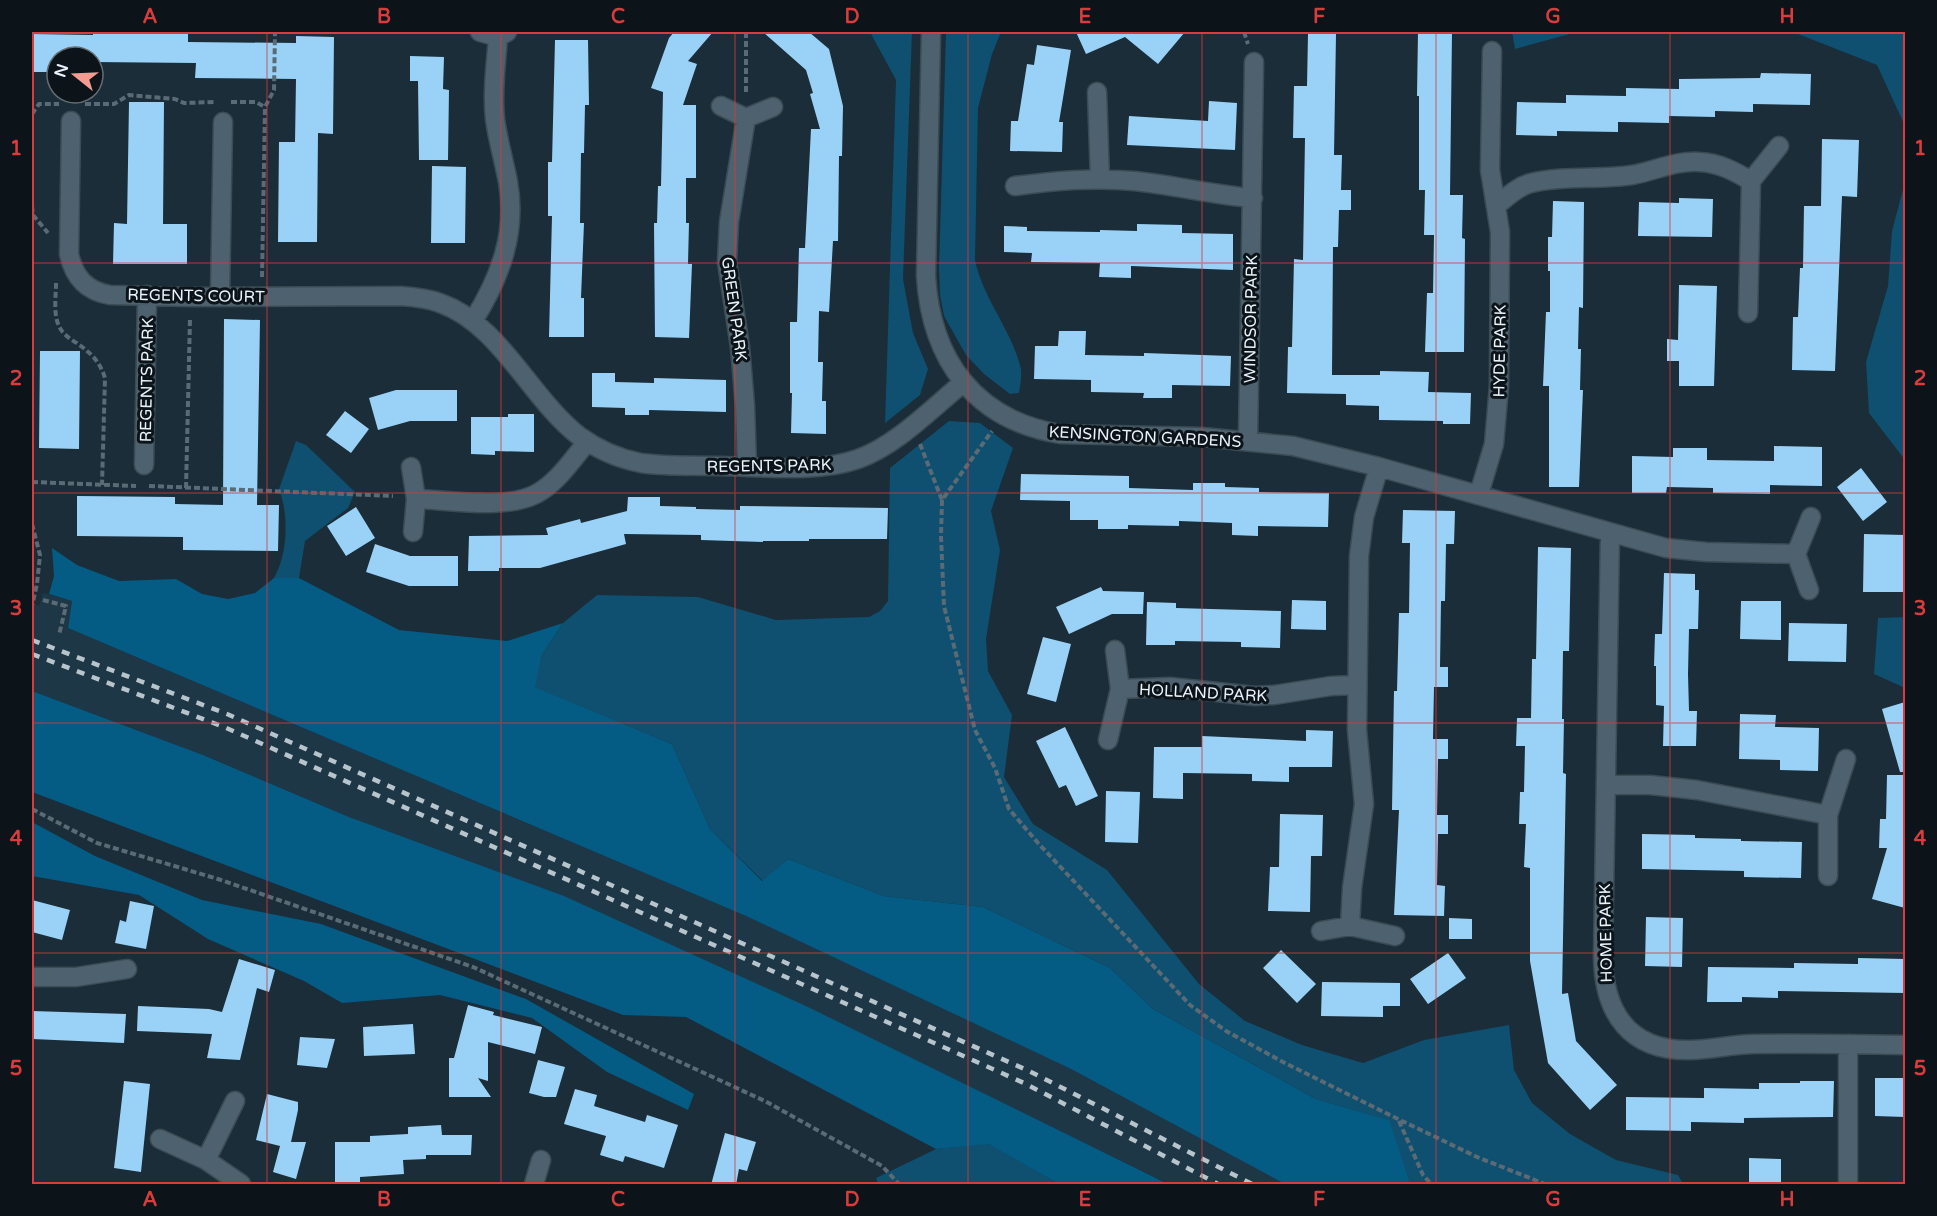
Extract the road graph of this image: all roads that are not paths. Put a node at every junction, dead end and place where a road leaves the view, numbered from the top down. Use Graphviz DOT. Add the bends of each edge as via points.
graph roads {
  1 [pos="931,32"];
  2 [pos="496,33"];
  3 [pos="1492,51"];
  4 [pos="1254,62"];
  5 [pos="1097,92"];
  6 [pos="721,106"];
  7 [pos="773,107"];
  8 [pos="746,118"];
  9 [pos="71,121"];
  10 [pos="223,122"];
  11 [pos="1779,146"];
  12 [pos="1100,179"];
  13 [pos="1751,181"];
  14 [pos="1015,186"];
  15 [pos="1253,198"];
  16 [pos="1497,206"];
  17 [pos="147,295"];
  18 [pos="220,296"];
  19 [pos="1748,313"];
  20 [pos="473,321"];
  21 [pos="964,382"];
  22 [pos="1248,440"];
  23 [pos="587,442"];
  24 [pos="144,465"];
  25 [pos="747,466"];
  26 [pos="411,467"];
  27 [pos="1379,467"];
  28 [pos="1479,494"];
  29 [pos="416,498"];
  30 [pos="1811,517"];
  31 [pos="413,532"];
  32 [pos="1610,533"];
  33 [pos="1796,554"];
  34 [pos="1809,590"];
  35 [pos="1115,650"];
  36 [pos="1356,685"];
  37 [pos="1120,689"];
  38 [pos="1108,740"];
  39 [pos="1846,759"];
  40 [pos="1606,784"];
  41 [pos="1828,815"];
  42 [pos="1828,876"];
  43 [pos="1350,926"];
  44 [pos="1321,931"];
  45 [pos="1395,936"];
  46 [pos="127,969"];
  47 [pos="32,977"];
  48 [pos="1848,1044"];
  49 [pos="1905,1045"];
  50 [pos="235,1101"];
  51 [pos="160,1139"];
  52 [pos="541,1160"];
  53 [pos="206,1161"];
  54 [pos="241,1185"];
  55 [pos="534,1185"];
  56 [pos="1848,1185"];
  1 -- 21 [label="street, KENSINGTON GARDENS" via="927,297 942,349"];
  2 -- 20 [label="street" via="495,117 508,182 511,224 501,266"];
  3 -- 16 [label="street, HYDE PARK" via="1490,170"];
  4 -- 15 [label="street, WINDSOR PARK"];
  5 -- 12 [label="street"];
  6 -- 8 [label="street"];
  7 -- 8 [label="street"];
  8 -- 25 [label="street, GREEN PARK" via="729,222 727,262 740,347"];
  9 -- 17 [label="street, REGENTS COURT" via="69,254 75,273 98,293"];
  10 -- 18 [label="street"];
  11 -- 13 [label="street"];
  12 -- 14 [label="street"];
  12 -- 15 [label="street"];
  13 -- 16 [label="street" via="1717,165 1684,162 1630,175 1530,183"];
  13 -- 19 [label="street"];
  15 -- 22 [label="street, WINDSOR PARK"];
  16 -- 28 [label="street, HYDE PARK" via="1497,423"];
  17 -- 18 [label="street, REGENTS COURT"];
  17 -- 24 [label="street, REGENTS PARK"];
  18 -- 20 [label="street, REGENTS COURT" via="421,298 440,303"];
  20 -- 23 [label="street, REGENTS PARK"];
  21 -- 22 [label="street, KENSINGTON GARDENS" via="1003,416 1060,434"];
  21 -- 25 [label="street, REGENTS PARK" via="875,451 846,462 811,467"];
  22 -- 27 [label="street, KENSINGTON GARDENS" via="1293,446"];
  23 -- 25 [label="street, REGENTS PARK" via="641,463"];
  23 -- 29 [label="street" via="548,486 522,500"];
  26 -- 29 [label="street"];
  27 -- 28 [label="street, KENSINGTON GARDENS"];
  27 -- 36 [label="street" via="1361,535"];
  28 -- 32 [label="street, KENSINGTON GARDENS"];
  29 -- 31 [label="street"];
  30 -- 33 [label="street"];
  32 -- 33 [label="street, KENSINGTON GARDENS" via="1687,551"];
  32 -- 40 [label="street, HOME PARK"];
  33 -- 34 [label="street"];
  35 -- 37 [label="street, HOLLAND PARK"];
  36 -- 37 [label="street, HOLLAND PARK" via="1255,696 1189,688"];
  36 -- 43 [label="street" via="1364,804"];
  37 -- 38 [label="street, HOLLAND PARK"];
  39 -- 41 [label="street"];
  40 -- 41 [label="street" via="1697,790"];
  40 -- 48 [label="street, HOME PARK" via="1603,973 1610,1003 1623,1026 1643,1041 1674,1050 1753,1044"];
  41 -- 42 [label="street"];
  43 -- 44 [label="street"];
  43 -- 45 [label="street"];
  46 -- 47 [label="street" via="76,978"];
  48 -- 49 [label="street, HOME PARK"];
  48 -- 56 [label="street"];
  50 -- 53 [label="street"];
  51 -- 53 [label="street"];
  52 -- 55 [label="street"];
  53 -- 54 [label="street"];
}
